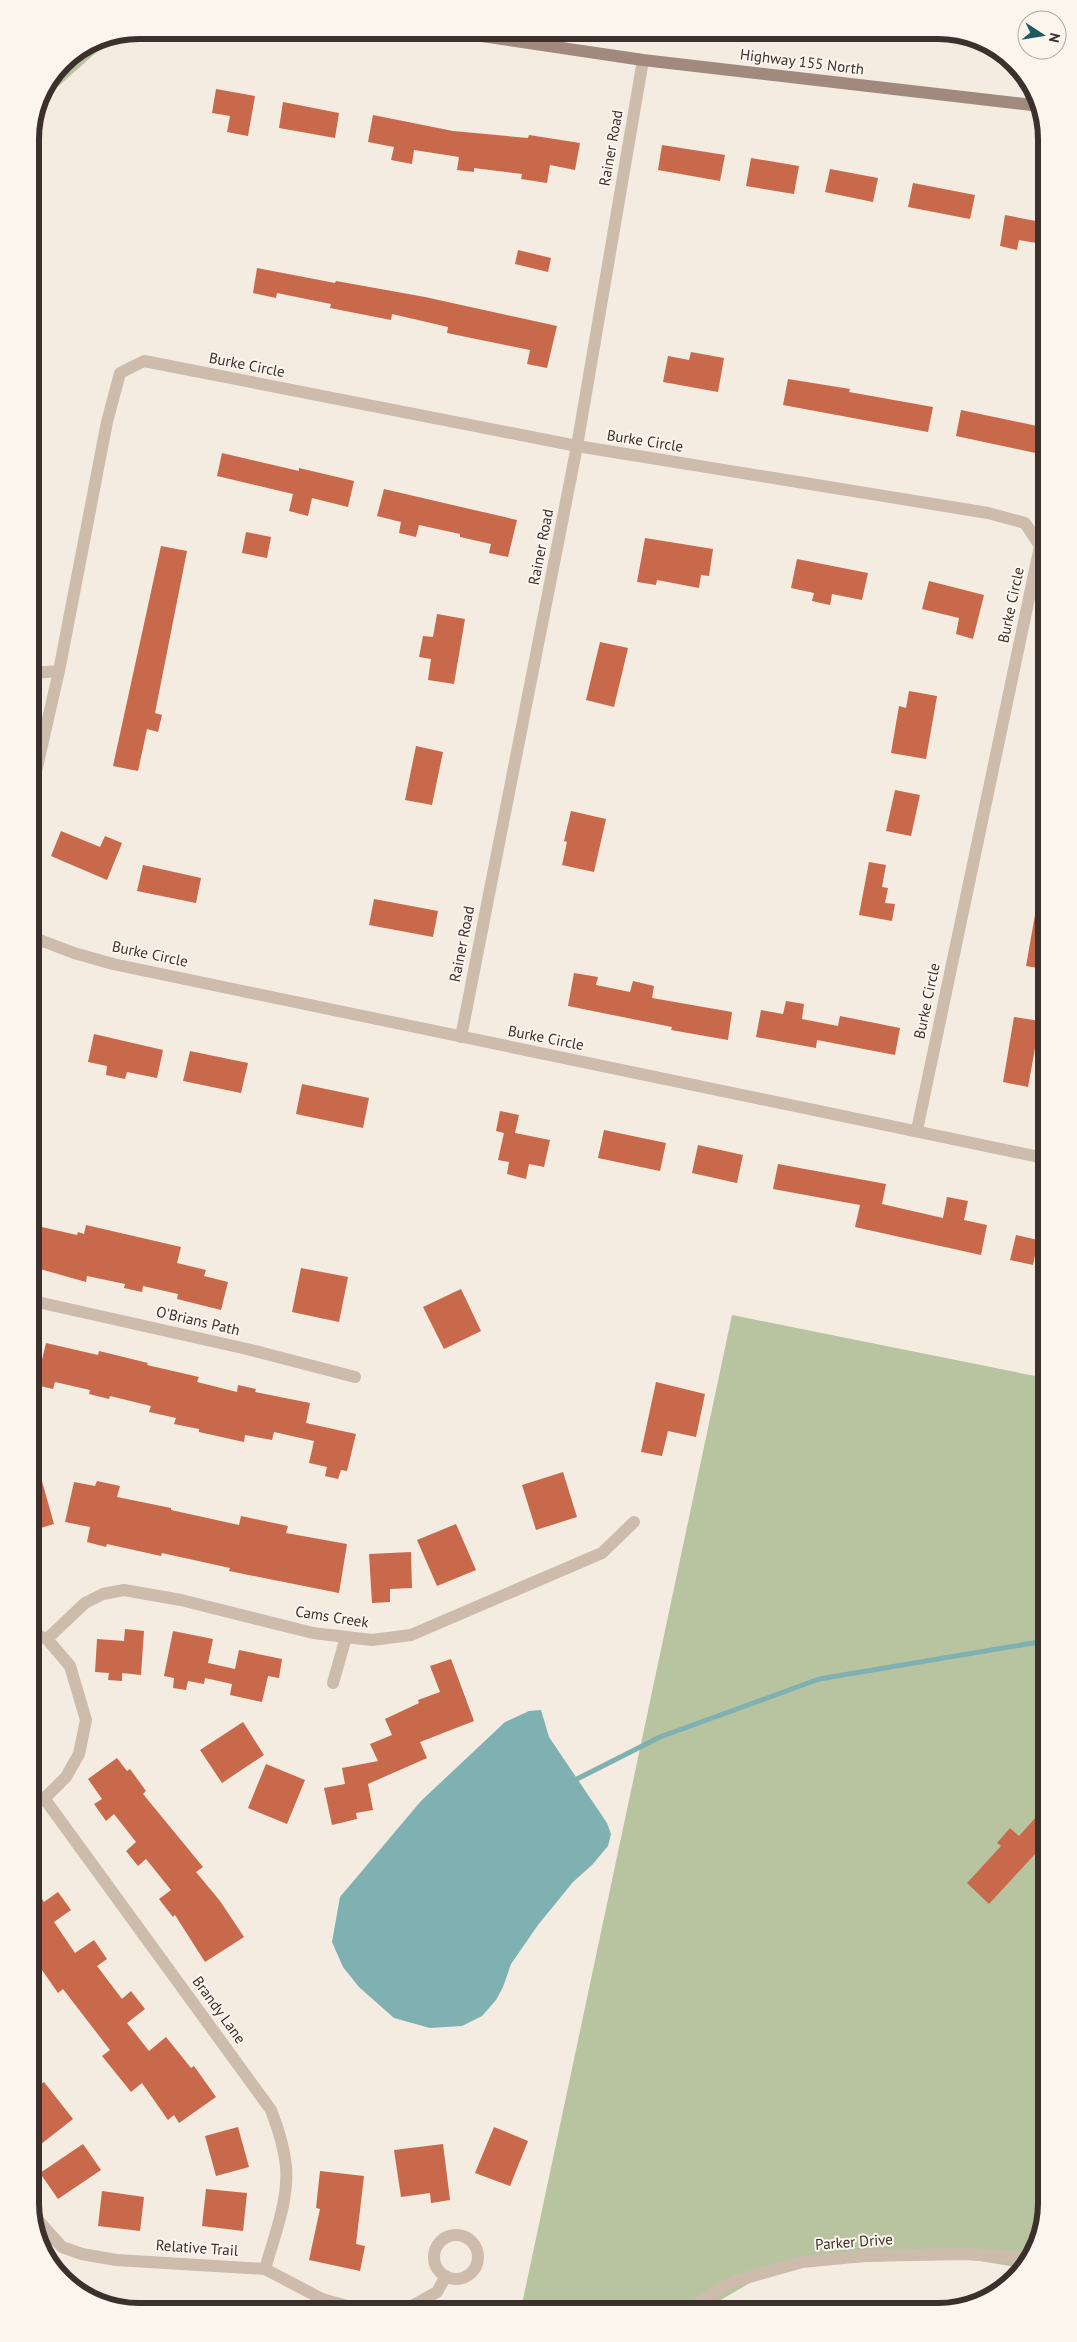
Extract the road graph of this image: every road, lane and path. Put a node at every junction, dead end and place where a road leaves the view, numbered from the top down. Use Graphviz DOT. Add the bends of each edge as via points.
graph roads {
  1 [pos="510,39"];
  2 [pos="642,60"];
  3 [pos="1032,105"];
  4 [pos="577,446"];
  5 [pos="1038,543"];
  6 [pos="1038,555"];
  7 [pos="59,671"];
  8 [pos="39,672"];
  9 [pos="39,758"];
  10 [pos="39,940"];
  11 [pos="460,1037"];
  12 [pos="917,1130"];
  13 [pos="1038,1157"];
  14 [pos="39,1302"];
  15 [pos="355,1377"];
  16 [pos="634,1522"];
  17 [pos="39,1636"];
  18 [pos="346,1637"];
  19 [pos="47,1639"];
  20 [pos="332,1683"];
  21 [pos="40,1801"];
  22 [pos="41,2224"];
  23 [pos="1022,2258"];
  24 [pos="265,2269"];
  25 [pos="446,2276"];
  26 [pos="336,2303"];
  27 [pos="417,2303"];
  28 [pos="698,2303"];
  1 -- 2 [label="main road, Highway 155 North"];
  2 -- 3 [label="main road, Highway 155 North"];
  2 -- 4 [label="street, Rainer Road"];
  4 -- 5 [label="street, Burke Circle" via="988,513 1025,523"];
  4 -- 7 [label="street, Burke Circle" via="144,361 120,373"];
  4 -- 11 [label="street, Rainer Road"];
  6 -- 12 [label="street, Burke Circle"];
  7 -- 8 [label="street"];
  7 -- 9 [label="street, Burke Circle"];
  10 -- 11 [label="street, Burke Circle" via="113,964"];
  11 -- 12 [label="street, Burke Circle"];
  12 -- 13 [label="street"];
  14 -- 15 [label="street, O'Brians Path"];
  16 -- 18 [label="street, Cams Creek" via="602,1553 411,1635 372,1640"];
  17 -- 19 [label="street"];
  18 -- 19 [label="street, Cams Creek" via="313,1633 181,1600 124,1590 103,1594 85,1603"];
  18 -- 20 [label="street"];
  19 -- 21 [label="street" via="70,1666 86,1720 79,1754 66,1777"];
  21 -- 24 [label="street, Brandy Lane" via="271,2110 286,2167 283,2199"];
  22 -- 24 [label="street, Relative Trail" via="62,2247 82,2254 116,2260"];
  23 -- 28 [label="street, Parker Drive" via="963,2254 864,2256 802,2262 732,2282"];
  24 -- 26 [label="street, Relative Trail" via="322,2299"];
  25 -- 27 [label="street" via="437,2292"];
}
